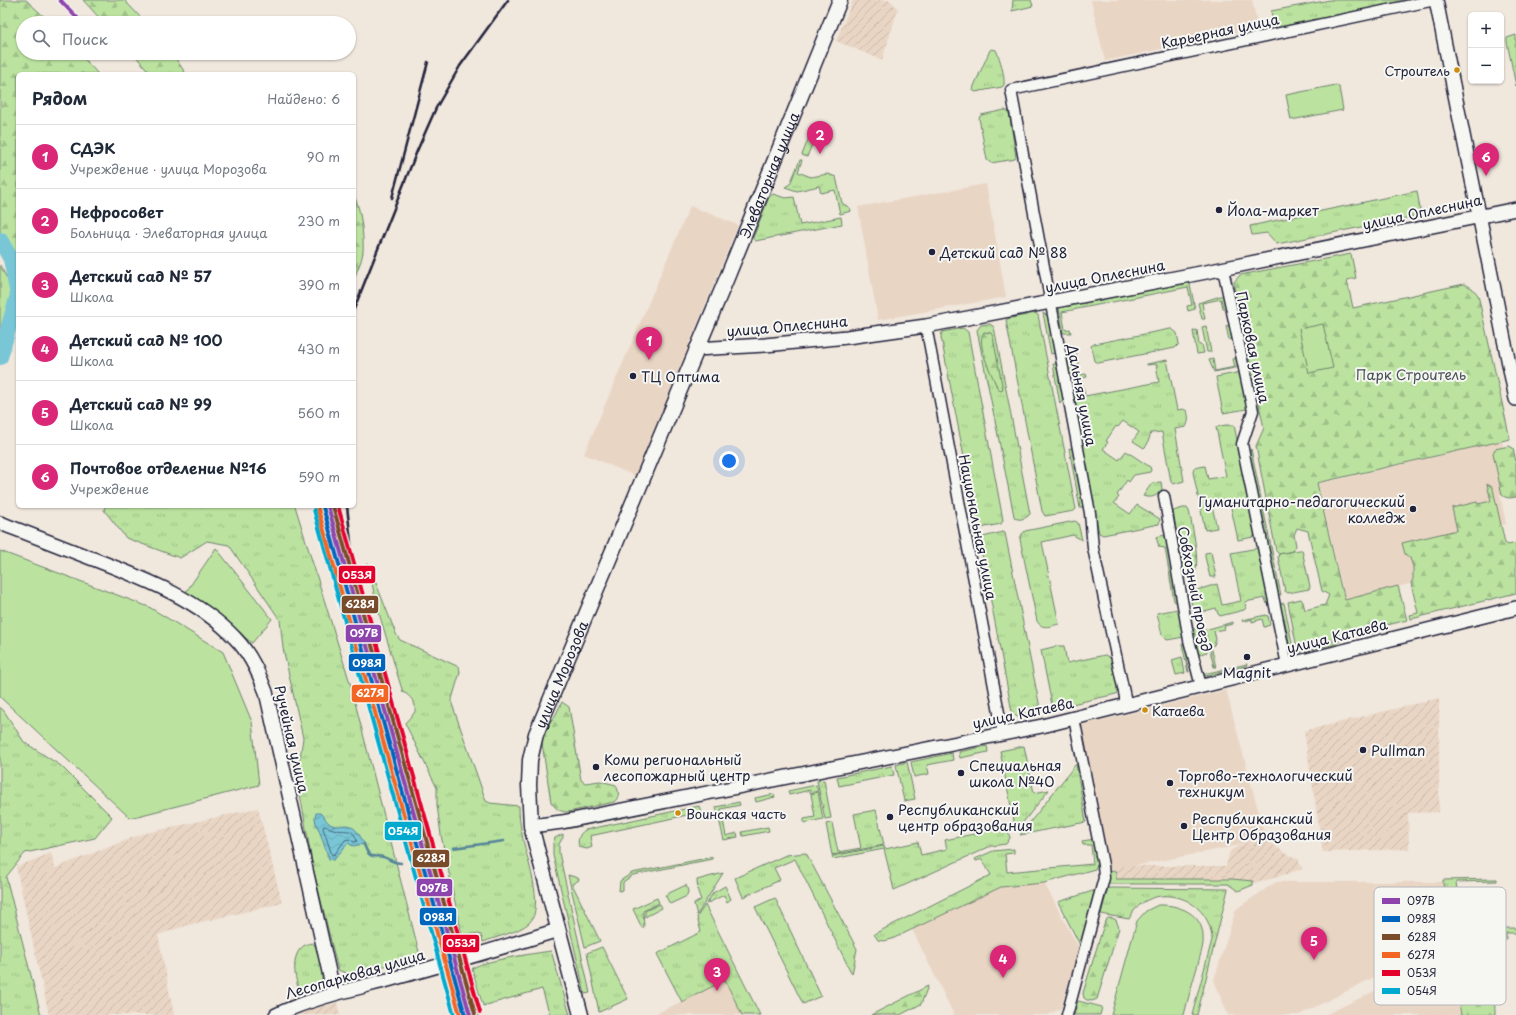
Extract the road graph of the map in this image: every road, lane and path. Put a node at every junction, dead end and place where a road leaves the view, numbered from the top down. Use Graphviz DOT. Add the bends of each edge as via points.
graph roads {
  1 [pos="840,0"];
  2 [pos="1436,0"];
  3 [pos="1011,90"];
  4 [pos="1516,209"];
  5 [pos="1479,217"];
  6 [pos="1223,269"];
  7 [pos="1050,302"];
  8 [pos="926,326"];
  9 [pos="696,349"];
  10 [pos="1516,399"];
  11 [pos="1164,496"];
  12 [pos="0,523"];
  13 [pos="1516,608"];
  14 [pos="1287,665"];
  15 [pos="1201,686"];
  16 [pos="1125,706"];
  17 [pos="1074,718"];
  18 [pos="1004,734"];
  19 [pos="531,826"];
  20 [pos="558,930"];
  21 [pos="334,994"];
  22 [pos="276,1015"];
  23 [pos="581,1015"];
  24 [pos="1067,1015"];
  1 -- 9 [label="main road, Элеваторная улица"];
  2 -- 3 [label="street, Карьерная улица"];
  2 -- 5 [label="street"];
  3 -- 7 [label="street, Дальняя улица"];
  4 -- 5 [label="street, улица Оплеснина"];
  5 -- 6 [label="street, улица Оплеснина"];
  5 -- 10 [label="street"];
  6 -- 7 [label="street, улица Оплеснина"];
  6 -- 14 [label="street, Парковая улица" via="1253,411 1242,444"];
  7 -- 8 [label="street, улица Оплеснина"];
  7 -- 16 [label="street, Дальняя улица" via="1090,513 1093,548"];
  8 -- 9 [label="street, улица Оплеснина" via="847,337"];
  8 -- 18 [label="street, Национальная улица"];
  9 -- 19 [label="main road, улица Морозова" via="536,734 530,760"];
  11 -- 15 [label="street, Совхозный проезд" via="1189,640"];
  12 -- 21 [label="street, Ручейная улица" via="148,580 209,615 223,626 247,653 266,692"];
  13 -- 14 [label="street, улица Катаева"];
  14 -- 15 [label="street, улица Катаева"];
  15 -- 16 [label="street, улица Катаева"];
  16 -- 17 [label="street, улица Катаева"];
  17 -- 18 [label="street, улица Катаева"];
  17 -- 24 [label="street" via="1104,878"];
  18 -- 19 [label="street, улица Катаева"];
  19 -- 20 [label="main road, улица Морозова"];
  20 -- 21 [label="street, Лесопарковая улица" via="455,962"];
  20 -- 23 [label="main road, улица Морозова"];
  21 -- 22 [label="street, Лесопарковая улица"];
}
